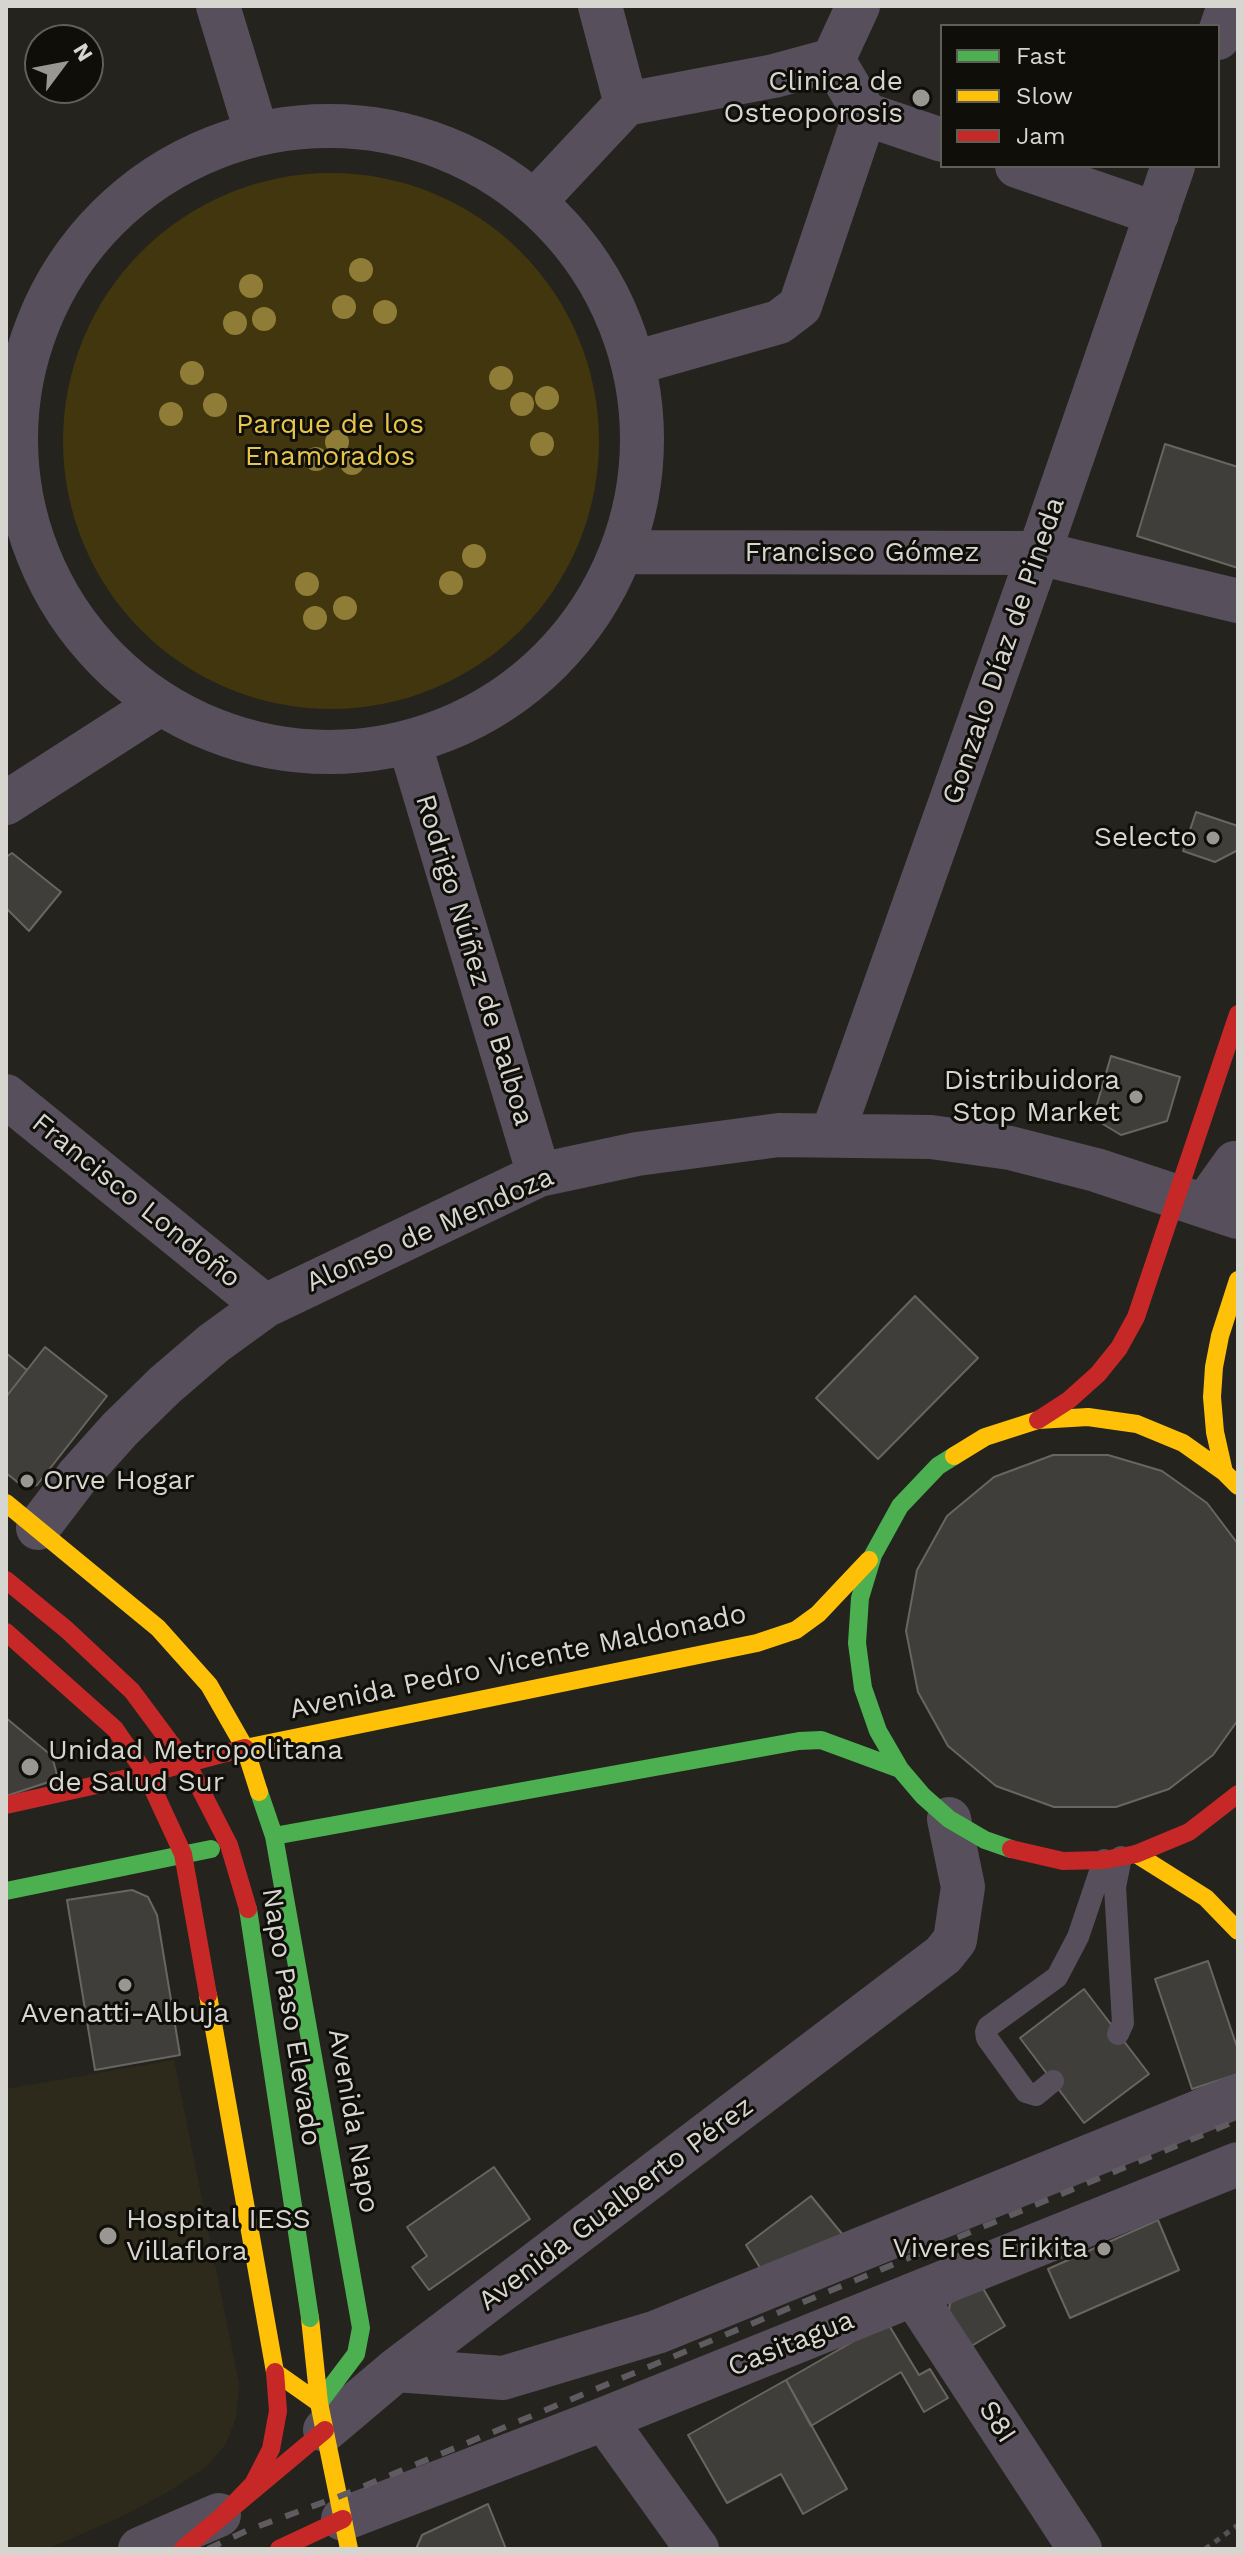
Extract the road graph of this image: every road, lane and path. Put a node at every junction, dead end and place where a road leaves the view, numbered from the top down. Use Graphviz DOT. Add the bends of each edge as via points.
graph roads {
  1 [pos="218,6"];
  2 [pos="600,6"];
  3 [pos="858,6"];
  4 [pos="1229,6"];
  5 [pos="1220,32"];
  6 [pos="833,60"];
  7 [pos="626,104"];
  8 [pos="865,114"];
  9 [pos="256,131"];
  10 [pos="940,139"];
  11 [pos="1023,168"];
  12 [pos="1172,168"];
  13 [pos="535,201"];
  14 [pos="1157,214"];
  15 [pos="22,320"];
  16 [pos="634,363"];
  17 [pos="17,537"];
  18 [pos="624,552"];
  19 [pos="1039,553"];
  20 [pos="1238,601"];
  21 [pos="160,704"];
  22 [pos="410,745"];
  23 [pos="6,803"];
  24 [pos="1238,1014"];
  25 [pos="6,1096"];
  26 [pos="832,1135"];
  27 [pos="539,1175"];
  28 [pos="1210,1189"];
  29 [pos="1238,1280"];
  30 [pos="265,1306"];
  31 [pos="1038,1420"];
  32 [pos="1224,1472"];
  33 [pos="1238,1486"];
  34 [pos="22,1515"];
  35 [pos="873,1555"];
  36 [pos="6,1580"];
  37 [pos="6,1632"];
  38 [pos="245,1748"];
  39 [pos="900,1769"];
  40 [pos="146,1774"];
  41 [pos="1238,1794"];
  42 [pos="6,1805"];
  43 [pos="949,1819"];
  44 [pos="259,1839"];
  45 [pos="183,1854"];
  46 [pos="1120,1857"];
  47 [pos="6,1891"];
  48 [pos="1238,1931"];
  49 [pos="1118,2034"];
  50 [pos="1053,2081"];
  51 [pos="1238,2096"];
  52 [pos="1238,2164"];
  53 [pos="914,2295"];
  54 [pos="396,2370"];
  55 [pos="275,2372"];
  56 [pos="322,2417"];
  57 [pos="604,2419"];
  58 [pos="225,2513"];
  59 [pos="1238,2525"];
  60 [pos="346,2534"];
  61 [pos="140,2549"];
  62 [pos="183,2549"];
  63 [pos="279,2549"];
  64 [pos="697,2549"];
  65 [pos="1080,2549"];
  66 [pos="1205,2549"];
  1 -- 9 [label="street"];
  2 -- 7 [label="street"];
  3 -- 6 [label="street"];
  4 -- 5 [label="street"];
  6 -- 7 [label="street"];
  6 -- 8 [label="street"];
  7 -- 13 [label="street"];
  8 -- 10 [label="street"];
  8 -- 16 [label="street" via="800,306 779,322"];
  9 -- 13 [label="street" via="355,124 451,148"];
  9 -- 15 [label="street" via="164,168 89,232"];
  11 -- 14 [label="street"];
  12 -- 14 [label="street, Gonzalo Díaz de Pineda"];
  13 -- 16 [label="street" via="597,275"];
  14 -- 19 [label="street, Gonzalo Díaz de Pineda"];
  15 -- 17 [label="street" via="14,424"];
  16 -- 18 [label="street" via="644,458"];
  17 -- 21 [label="street" via="79,631"];
  18 -- 19 [label="street, Francisco Gómez"];
  18 -- 22 [label="street" via="575,639 501,705"];
  19 -- 20 [label="street, Francisco Gómez"];
  19 -- 26 [label="street, Gonzalo Díaz de Pineda"];
  21 -- 22 [label="street" via="238,741 324,755"];
  21 -- 23 [label="street"];
  22 -- 27 [label="street, Rodrigo Núñez de Balboa"];
  24 -- 28 [label="main road"];
  25 -- 30 [label="street, Francisco Londoño"];
  26 -- 27 [label="street, Alonso de Mendoza" via="708,1144"];
  26 -- 28 [label="street, Alonso de Mendoza" via="931,1137 1010,1148 1096,1170"];
  27 -- 30 [label="street, Alonso de Mendoza"];
  28 -- 31 [label="main road" via="1119,1348 1079,1392"];
  29 -- 32 [label="main road" via="1214,1367 1215,1432"];
  30 -- 34 [label="street, Alonso de Mendoza" via="214,1343 131,1418 77,1477"];
  31 -- 32 [label="main road" via="1088,1417 1137,1424 1183,1443"];
  31 -- 35 [label="main road" via="985,1437 938,1466 900,1506"];
  32 -- 33 [label="main road"];
  34 -- 38 [label="main road, Avenida Napo" via="158,1628 209,1685"];
  35 -- 38 [label="main road, Avenida Pedro Vicente Maldonado" via="818,1614 796,1630 757,1643"];
  35 -- 39 [label="main road" via="860,1598 857,1643 863,1688 878,1731"];
  36 -- 56 [label="main road, Napo Paso Elevado, bridge" via="132,1691 190,1769 229,1845 249,1913"];
  37 -- 40 [label="main road" via="115,1729"];
  38 -- 40 [label="main road, Avenida Pedro Vicente Maldonado"];
  38 -- 44 [label="main road, Avenida Napo"];
  39 -- 43 [label="main road"];
  39 -- 44 [label="main road" via="821,1740 799,1741"];
  40 -- 42 [label="main road, Avenida Pedro Vicente Maldonado"];
  40 -- 45 [label="main road"];
  41 -- 46 [label="main road" via="1189,1832"];
  43 -- 46 [label="main road" via="1024,1854 1063,1861"];
  43 -- 54 [label="street, Avenida Gualberto Pérez" via="963,1887 955,1940 943,1955"];
  44 -- 45 [label="main road"];
  44 -- 56 [label="main road, Avenida Napo" via="361,2328 356,2354"];
  45 -- 47 [label="main road"];
  45 -- 55 [label="main road"];
  46 -- 48 [label="main road" via="1206,1898"];
  46 -- 49 [label="lane" via="1115,1887 1123,2023"];
  46 -- 50 [label="lane" via="1057,1977 986,2032 1026,2092 1036,2095"];
  51 -- 54 [label="street" via="657,2332 503,2378"];
  52 -- 53 [label="street, Casitagua"];
  53 -- 57 [label="street, Casitagua"];
  53 -- 65 [label="street, S8I"];
  54 -- 56 [label="street, Avenida Gualberto Pérez"];
  55 -- 56 [label="main road"];
  55 -- 58 [label="main road" via="278,2411 271,2449 253,2484"];
  56 -- 58 [label="main road, Avenida Gualberto Pérez"];
  56 -- 60 [label="main road"];
  57 -- 60 [label="street, Casitagua"];
  57 -- 64 [label="street"];
  58 -- 61 [label="street"];
  58 -- 62 [label="main road, Avenida Gualberto Pérez"];
  59 -- 66 [label="path"];
  60 -- 63 [label="main road"];
}
